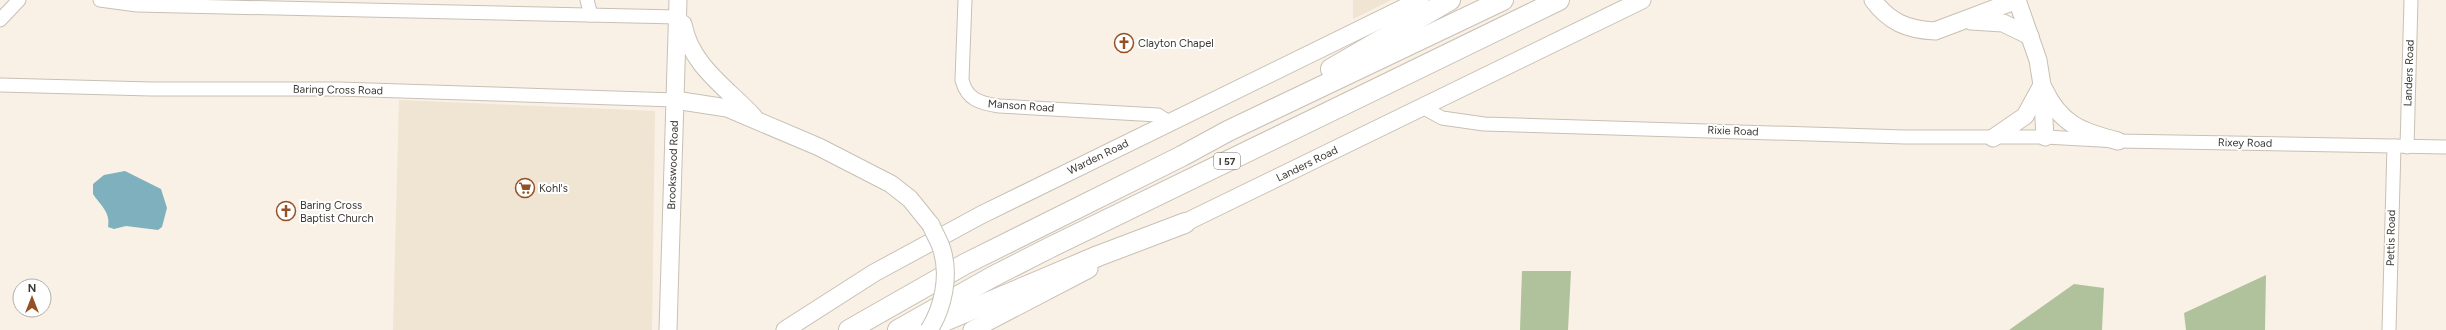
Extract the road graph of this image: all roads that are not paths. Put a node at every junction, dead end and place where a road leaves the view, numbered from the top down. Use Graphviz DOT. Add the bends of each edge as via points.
graph roads {
  1 [pos="19,0"];
  2 [pos="100,0"];
  3 [pos="587,0"];
  4 [pos="679,0"];
  5 [pos="965,0"];
  6 [pos="1420,0"];
  7 [pos="1450,0"];
  8 [pos="1503,0"];
  9 [pos="1559,0"];
  10 [pos="1642,0"];
  11 [pos="1873,0"];
  12 [pos="1981,0"];
  13 [pos="2017,0"];
  14 [pos="2411,0"];
  15 [pos="591,14"];
  16 [pos="678,17"];
  17 [pos="0,20"];
  18 [pos="1961,21"];
  19 [pos="2030,36"];
  20 [pos="0,85"];
  21 [pos="2042,85"];
  22 [pos="675,100"];
  23 [pos="1424,108"];
  24 [pos="756,120"];
  25 [pos="1169,122"];
  26 [pos="1228,131"];
  27 [pos="2045,137"];
  28 [pos="1992,138"];
  29 [pos="2118,141"];
  30 [pos="2400,147"];
  31 [pos="2446,148"];
  32 [pos="1185,223"];
  33 [pos="668,330"];
  34 [pos="785,330"];
  35 [pos="849,330"];
  36 [pos="898,330"];
  37 [pos="923,330"];
  38 [pos="929,330"];
  39 [pos="972,330"];
  40 [pos="2389,330"];
  1 -- 17 [label="street"];
  2 -- 15 [label="street" via="137,5"];
  3 -- 15 [label="street"];
  4 -- 16 [label="main road, Brookswood Road"];
  4 -- 24 [label="main road" via="686,39 699,63"];
  5 -- 25 [label="street, Manson Road" via="962,80 966,91 974,100 999,106 1158,115"];
  6 -- 25 [label="main road, Warden Road"];
  7 -- 26 [label="highway"];
  8 -- 26 [label="highway, I 57"];
  9 -- 36 [label="highway, I 57" via="1049,248"];
  10 -- 23 [label="main road, Landers Road"];
  11 -- 18 [label="main road" via="1891,20 1911,29 1935,31"];
  12 -- 18 [label="main road"];
  13 -- 18 [label="main road"];
  13 -- 19 [label="main road"];
  14 -- 30 [label="street, Landers Road"];
  15 -- 16 [label="street"];
  16 -- 22 [label="main road, Brookswood Road"];
  18 -- 19 [label="main road" via="2003,23"];
  19 -- 21 [label="main road"];
  20 -- 22 [label="street, Baring Cross Road" via="151,89 339,89"];
  21 -- 27 [label="main road"];
  21 -- 28 [label="main road" via="2025,116"];
  21 -- 29 [label="main road" via="2051,104 2075,127 2089,134"];
  22 -- 24 [label="main road" via="727,108"];
  22 -- 33 [label="main road, Brookswood Road"];
  23 -- 28 [label="street, Rixie Road" via="1442,118 1484,124"];
  23 -- 32 [label="main road, Landers Road"];
  24 -- 38 [label="main road, bridge" via="818,147 891,184 910,199 930,225 942,250 944,288 938,316"];
  25 -- 34 [label="main road, Warden Road" via="913,251"];
  26 -- 35 [label="highway, I 57" via="965,264"];
  27 -- 28 [label="street, Rixie Road"];
  27 -- 29 [label="street, Rixey Road"];
  29 -- 30 [label="street, Rixey Road"];
  30 -- 31 [label="street, Rixey Road"];
  30 -- 40 [label="street, Pettis Road"];
  32 -- 37 [label="highway" via="1098,256"];
  32 -- 39 [label="main road, Landers Road" via="1073,277"];
}
